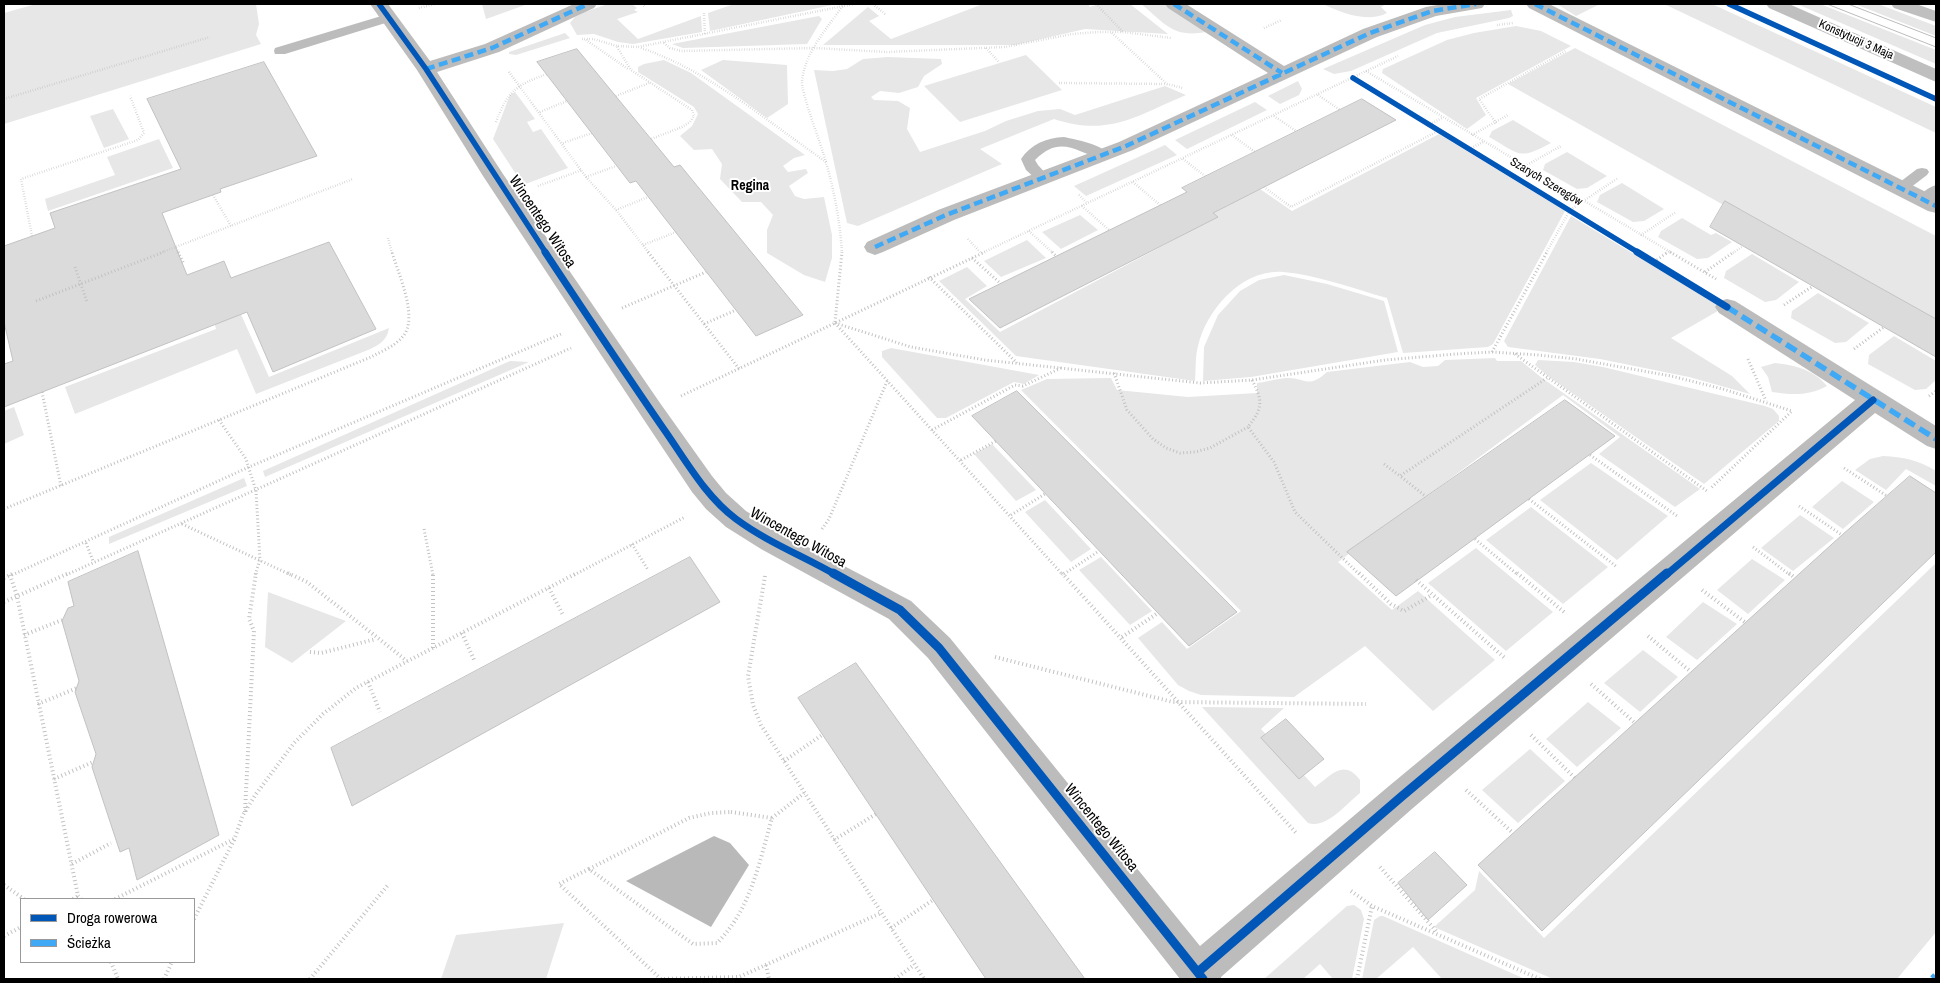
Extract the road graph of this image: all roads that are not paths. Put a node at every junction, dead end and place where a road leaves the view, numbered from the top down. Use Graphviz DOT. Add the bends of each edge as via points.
graph roads {
  1 [pos="588,4"];
  2 [pos="1174,4"];
  3 [pos="1476,4"];
  4 [pos="1535,4"];
  5 [pos="1775,4"];
  6 [pos="1900,4"];
  7 [pos="383,11"];
  8 [pos="1936,17"];
  9 [pos="280,51"];
  10 [pos="426,69"];
  11 [pos="1282,73"];
  12 [pos="1936,76"];
  13 [pos="1103,155"];
  14 [pos="1922,172"];
  15 [pos="1042,177"];
  16 [pos="1901,188"];
  17 [pos="1932,198"];
  18 [pos="875,246"];
  19 [pos="1727,307"];
  20 [pos="1873,400"];
  21 [pos="1936,439"];
  22 [pos="1200,976"];
  1 -- 10 [label="street" via="492,48"];
  2 -- 11 [label="street"];
  3 -- 11 [label="street" via="1432,11 1400,22"];
  4 -- 16 [label="street"];
  5 -- 12 [label="street, Konstytucji 3 Maja"];
  6 -- 8 [label="street"];
  7 -- 9 [label="lane"];
  7 -- 10 [label="street, Wincentego Witosa"];
  10 -- 22 [label="street, Wincentego Witosa" via="508,197 716,501 736,520 771,541 900,610 939,648"];
  11 -- 13 [label="street"];
  13 -- 15 [label="street"];
  13 -- 15 [label="lane" via="1077,142 1046,145 1028,159 1031,167"];
  14 -- 16 [label="lane"];
  15 -- 18 [label="street"];
  16 -- 17 [label="street"];
  19 -- 20 [label="street"];
  20 -- 21 [label="street"];
  20 -- 22 [label="street" via="1401,797"];
}
